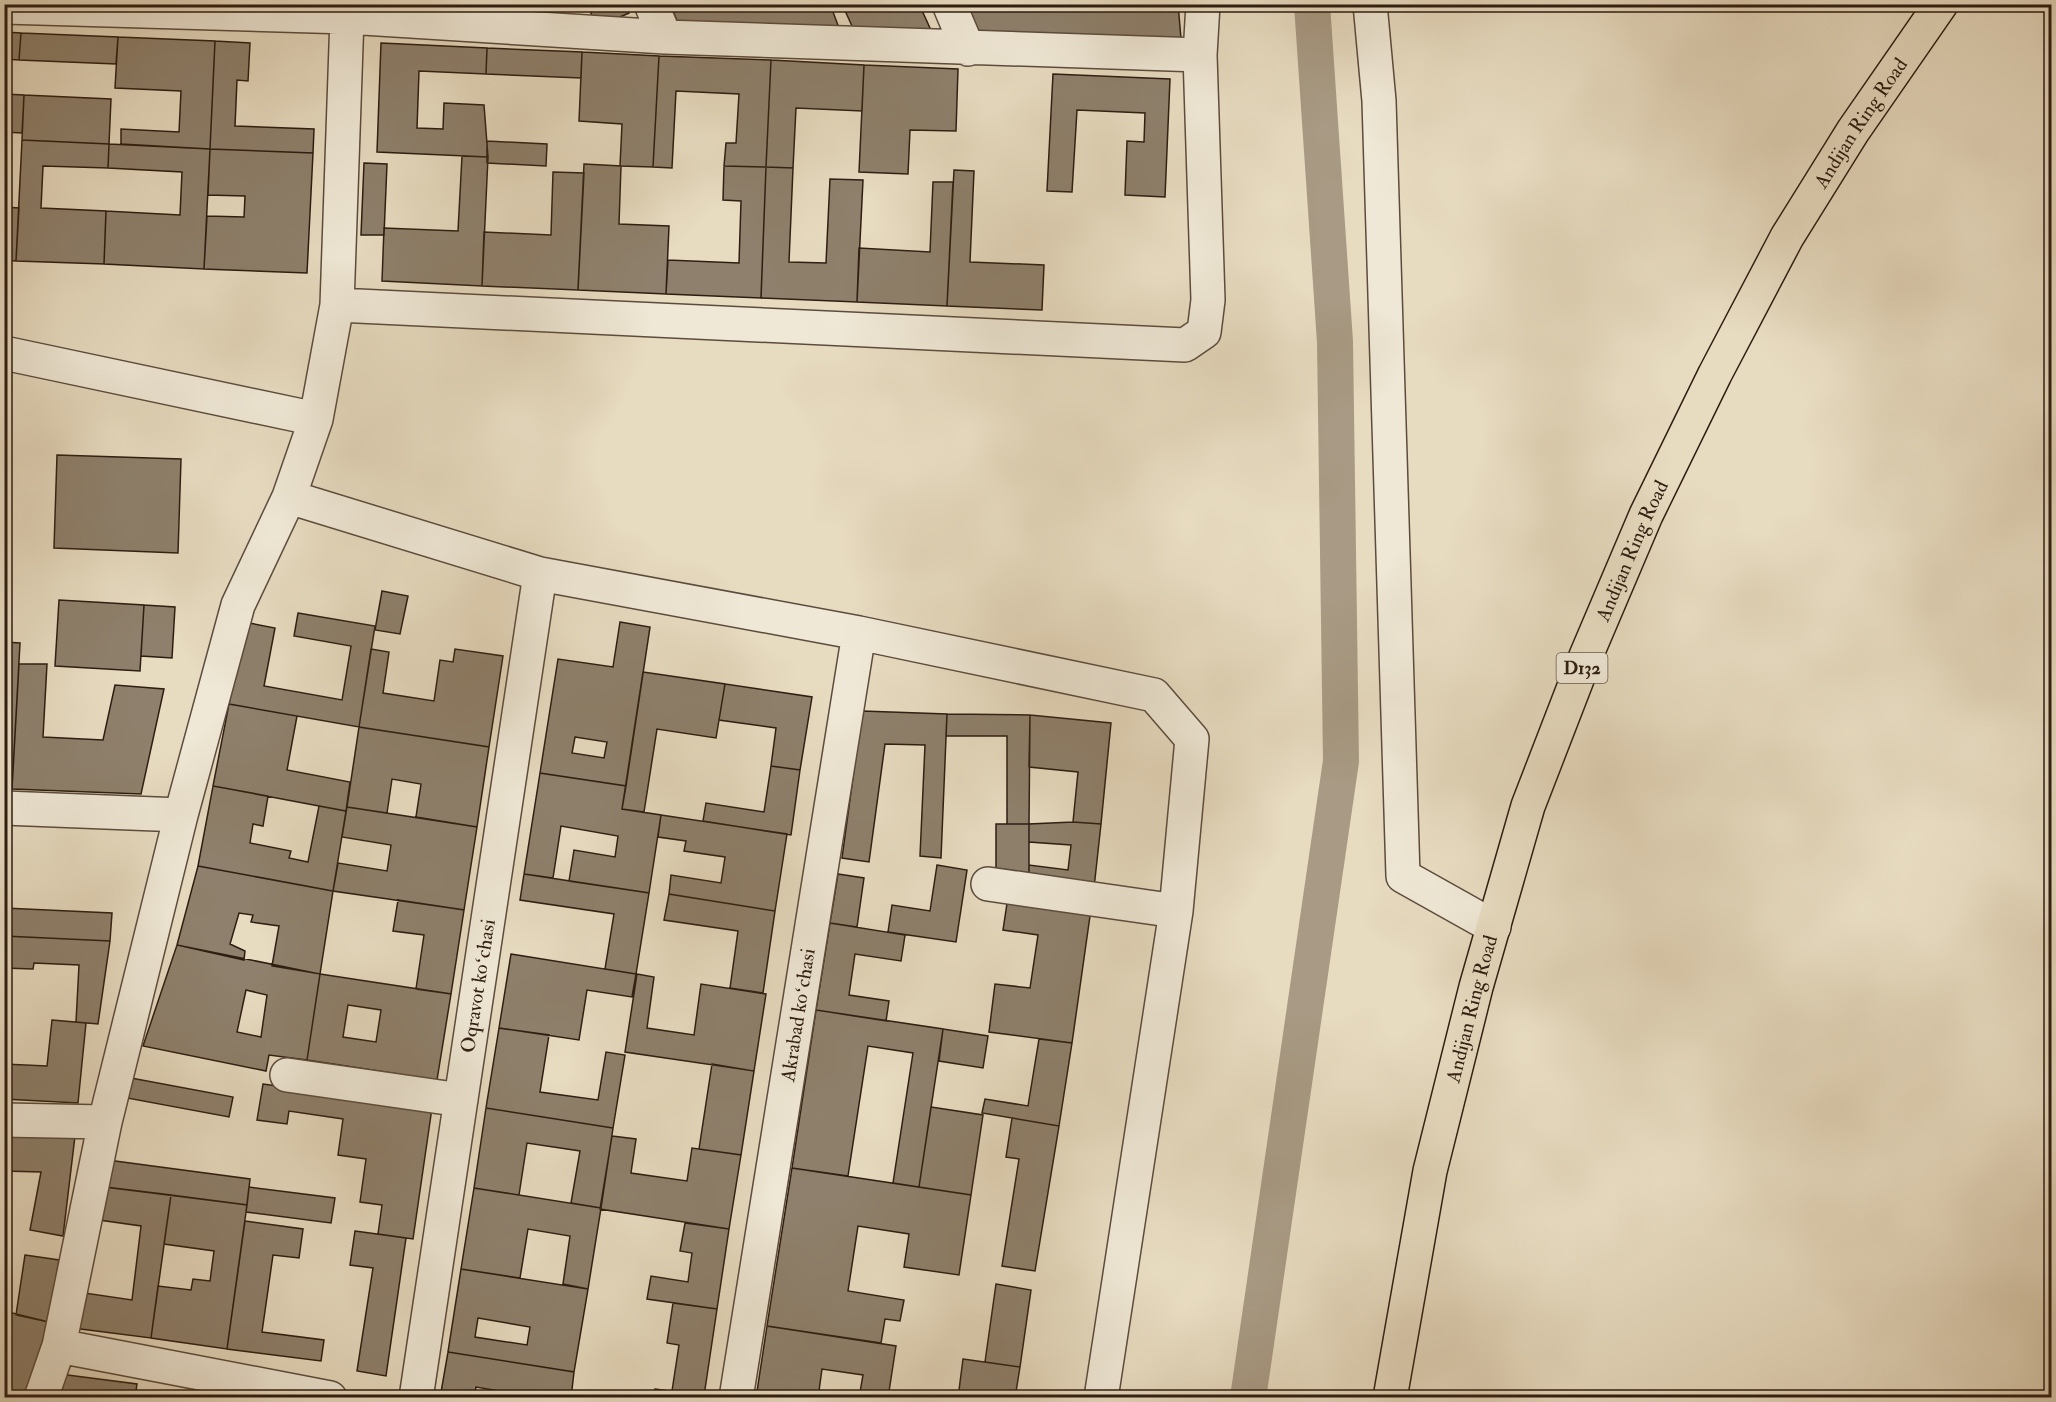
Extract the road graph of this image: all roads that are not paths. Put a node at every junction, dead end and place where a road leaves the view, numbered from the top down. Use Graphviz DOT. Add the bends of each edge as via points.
graph roads {
  1 [pos="651,4"];
  2 [pos="949,4"];
  3 [pos="1203,4"];
  4 [pos="1370,4"];
  5 [pos="1941,4"];
  6 [pos="18,7"];
  7 [pos="344,11"];
  8 [pos="665,37"];
  9 [pos="968,49"];
  10 [pos="1200,55"];
  11 [pos="337,305"];
  12 [pos="4,353"];
  13 [pos="316,418"];
  14 [pos="289,497"];
  15 [pos="540,574"];
  16 [pos="859,633"];
  17 [pos="4,808"];
  18 [pos="181,815"];
  19 [pos="988,884"];
  20 [pos="1176,911"];
  21 [pos="1494,927"];
  22 [pos="287,1075"];
  23 [pos="461,1100"];
  24 [pos="4,1120"];
  25 [pos="105,1122"];
  26 [pos="59,1346"];
  27 [pos="41,1398"];
  28 [pos="330,1398"];
  29 [pos="416,1398"];
  30 [pos="736,1398"];
  31 [pos="1101,1398"];
  32 [pos="1390,1398"];
  1 -- 8 [label="street"];
  2 -- 9 [label="street"];
  3 -- 10 [label="street"];
  4 -- 21 [label="street" via="1379,101 1403,876"];
  5 -- 21 [label="highway, Andijan Ring Road / D132" via="1787,237 1646,515 1528,806"];
  6 -- 7 [label="street"];
  7 -- 8 [label="street"];
  7 -- 11 [label="street"];
  8 -- 9 [label="street"];
  9 -- 10 [label="street"];
  10 -- 11 [label="street" via="1208,300 1204,332 1185,345"];
  11 -- 13 [label="street"];
  12 -- 13 [label="street"];
  13 -- 14 [label="street"];
  14 -- 15 [label="street"];
  14 -- 18 [label="street" via="238,605"];
  15 -- 16 [label="street"];
  15 -- 23 [label="street, Oqravot koʻchasi"];
  16 -- 20 [label="street" via="1154,695 1192,739"];
  16 -- 30 [label="street, Akrabad koʻchasi"];
  17 -- 18 [label="street"];
  18 -- 25 [label="street"];
  19 -- 20 [label="street"];
  20 -- 31 [label="street"];
  21 -- 32 [label="highway, Andijan Ring Road / D132" via="1430,1172"];
  22 -- 23 [label="street"];
  23 -- 29 [label="street, Oqravot koʻchasi"];
  24 -- 25 [label="street"];
  25 -- 26 [label="street"];
  26 -- 27 [label="street"];
  26 -- 28 [label="street"];
}
